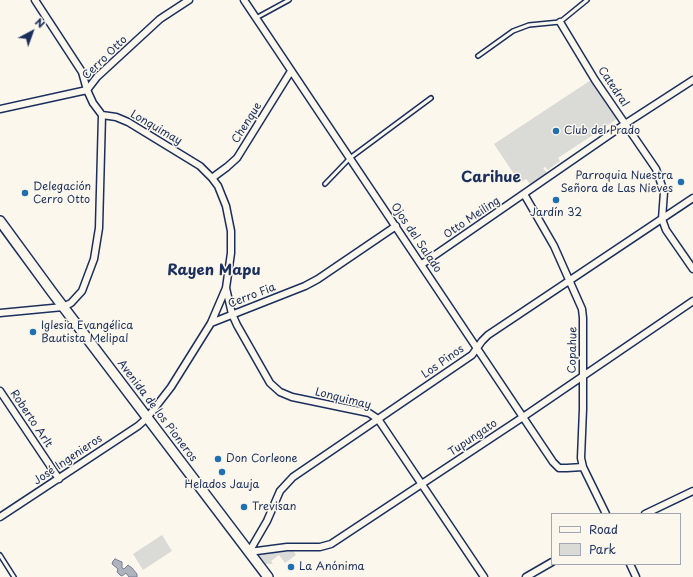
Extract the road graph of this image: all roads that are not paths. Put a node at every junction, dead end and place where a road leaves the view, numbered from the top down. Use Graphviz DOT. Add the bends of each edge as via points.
graph roads {
  1 [pos="35,0"];
  2 [pos="189,0"];
  3 [pos="244,0"];
  4 [pos="289,0"];
  5 [pos="587,0"];
  6 [pos="256,18"];
  7 [pos="560,22"];
  8 [pos="478,56"];
  9 [pos="291,71"];
  10 [pos="693,80"];
  11 [pos="87,90"];
  12 [pos="430,98"];
  13 [pos="0,109"];
  14 [pos="102,115"];
  15 [pos="625,124"];
  16 [pos="350,158"];
  17 [pos="212,178"];
  18 [pos="325,184"];
  19 [pos="524,194"];
  20 [pos="693,198"];
  21 [pos="662,219"];
  22 [pos="0,221"];
  23 [pos="396,226"];
  24 [pos="422,264"];
  25 [pos="693,269"];
  26 [pos="569,280"];
  27 [pos="226,288"];
  28 [pos="693,301"];
  29 [pos="63,307"];
  30 [pos="0,313"];
  31 [pos="232,314"];
  32 [pos="212,323"];
  33 [pos="478,348"];
  34 [pos="582,375"];
  35 [pos="0,391"];
  36 [pos="523,417"];
  37 [pos="146,418"];
  38 [pos="378,419"];
  39 [pos="583,467"];
  40 [pos="59,479"];
  41 [pos="422,484"];
  42 [pos="693,491"];
  43 [pos="606,513"];
  44 [pos="647,513"];
  45 [pos="0,517"];
  46 [pos="249,552"];
  47 [pos="0,555"];
  48 [pos="551,563"];
  49 [pos="630,565"];
  50 [pos="14,577"];
  51 [pos="268,577"];
  52 [pos="484,577"];
  53 [pos="526,577"];
  54 [pos="636,577"];
  1 -- 11 [label="street" via="82,72"];
  2 -- 11 [label="street, Cerro Otto" via="160,19"];
  3 -- 6 [label="street, Ojos del Salado"];
  4 -- 6 [label="lane"];
  5 -- 7 [label="lane"];
  6 -- 9 [label="street, Ojos del Salado"];
  7 -- 8 [label="lane" via="528,25 513,31"];
  7 -- 15 [label="street, Catedral"];
  9 -- 16 [label="street, Ojos del Salado"];
  9 -- 17 [label="street, Chenque" via="237,158"];
  10 -- 15 [label="street, Otto Meiling"];
  11 -- 13 [label="street, Cerro Otto"];
  11 -- 14 [label="street"];
  12 -- 16 [label="lane"];
  14 -- 17 [label="street, Lonquimay" via="128,122 200,166"];
  14 -- 29 [label="street" via="100,214 94,259 82,291 77,298"];
  15 -- 19 [label="street, Otto Meiling"];
  15 -- 21 [label="street, Catedral" via="661,180 664,192"];
  16 -- 18 [label="lane"];
  16 -- 23 [label="street, Ojos del Salado"];
  17 -- 27 [label="street, Lonquimay" via="226,206 231,230"];
  19 -- 24 [label="street, Otto Meiling"];
  19 -- 26 [label="street, Copahue" via="554,246"];
  20 -- 21 [label="street, Los Pinos"];
  21 -- 25 [label="street" via="666,230"];
  21 -- 26 [label="street, Los Pinos"];
  22 -- 29 [label="main road, Avenida de los Pioneros"];
  23 -- 24 [label="street, Ojos del Salado"];
  23 -- 31 [label="street, Cerro Fia" via="305,286"];
  24 -- 33 [label="street, Ojos del Salado"];
  26 -- 33 [label="street, Los Pinos" via="488,335"];
  26 -- 34 [label="street, Copahue" via="582,309"];
  27 -- 31 [label="street, Lonquimay"];
  27 -- 32 [label="street, Lonquimay"];
  28 -- 34 [label="street, Tupungato"];
  29 -- 30 [label="street"];
  29 -- 37 [label="main road, Avenida de los Pioneros"];
  31 -- 32 [label="street, Cerro Fia"];
  31 -- 38 [label="street, Lonquimay" via="270,383 280,392 369,414"];
  32 -- 37 [label="street" via="171,386"];
  33 -- 36 [label="street, Ojos del Salado"];
  33 -- 38 [label="street, Los Pinos" via="472,355"];
  34 -- 36 [label="street, Tupungato"];
  34 -- 39 [label="street, Copahue"];
  35 -- 40 [label="street, Roberto Arlt"];
  36 -- 39 [label="street, Ojos del Salado" via="559,468"];
  36 -- 41 [label="street, Tupungato"];
  37 -- 40 [label="street, José Ingenieros"];
  37 -- 46 [label="main road, Avenida de los Pioneros"];
  38 -- 41 [label="street, Lonquimay"];
  38 -- 46 [label="street, Los Pinos" via="286,483"];
  39 -- 43 [label="street, Copahue"];
  40 -- 45 [label="street, José Ingenieros"];
  41 -- 46 [label="street, Tupungato" via="330,544 320,547 286,547"];
  41 -- 52 [label="street, Lonquimay"];
  42 -- 44 [label="street"];
  46 -- 51 [label="main road, Avenida de los Pioneros"];
  47 -- 50 [label="lane"];
  48 -- 53 [label="street"];
  49 -- 54 [label="street"];
}
